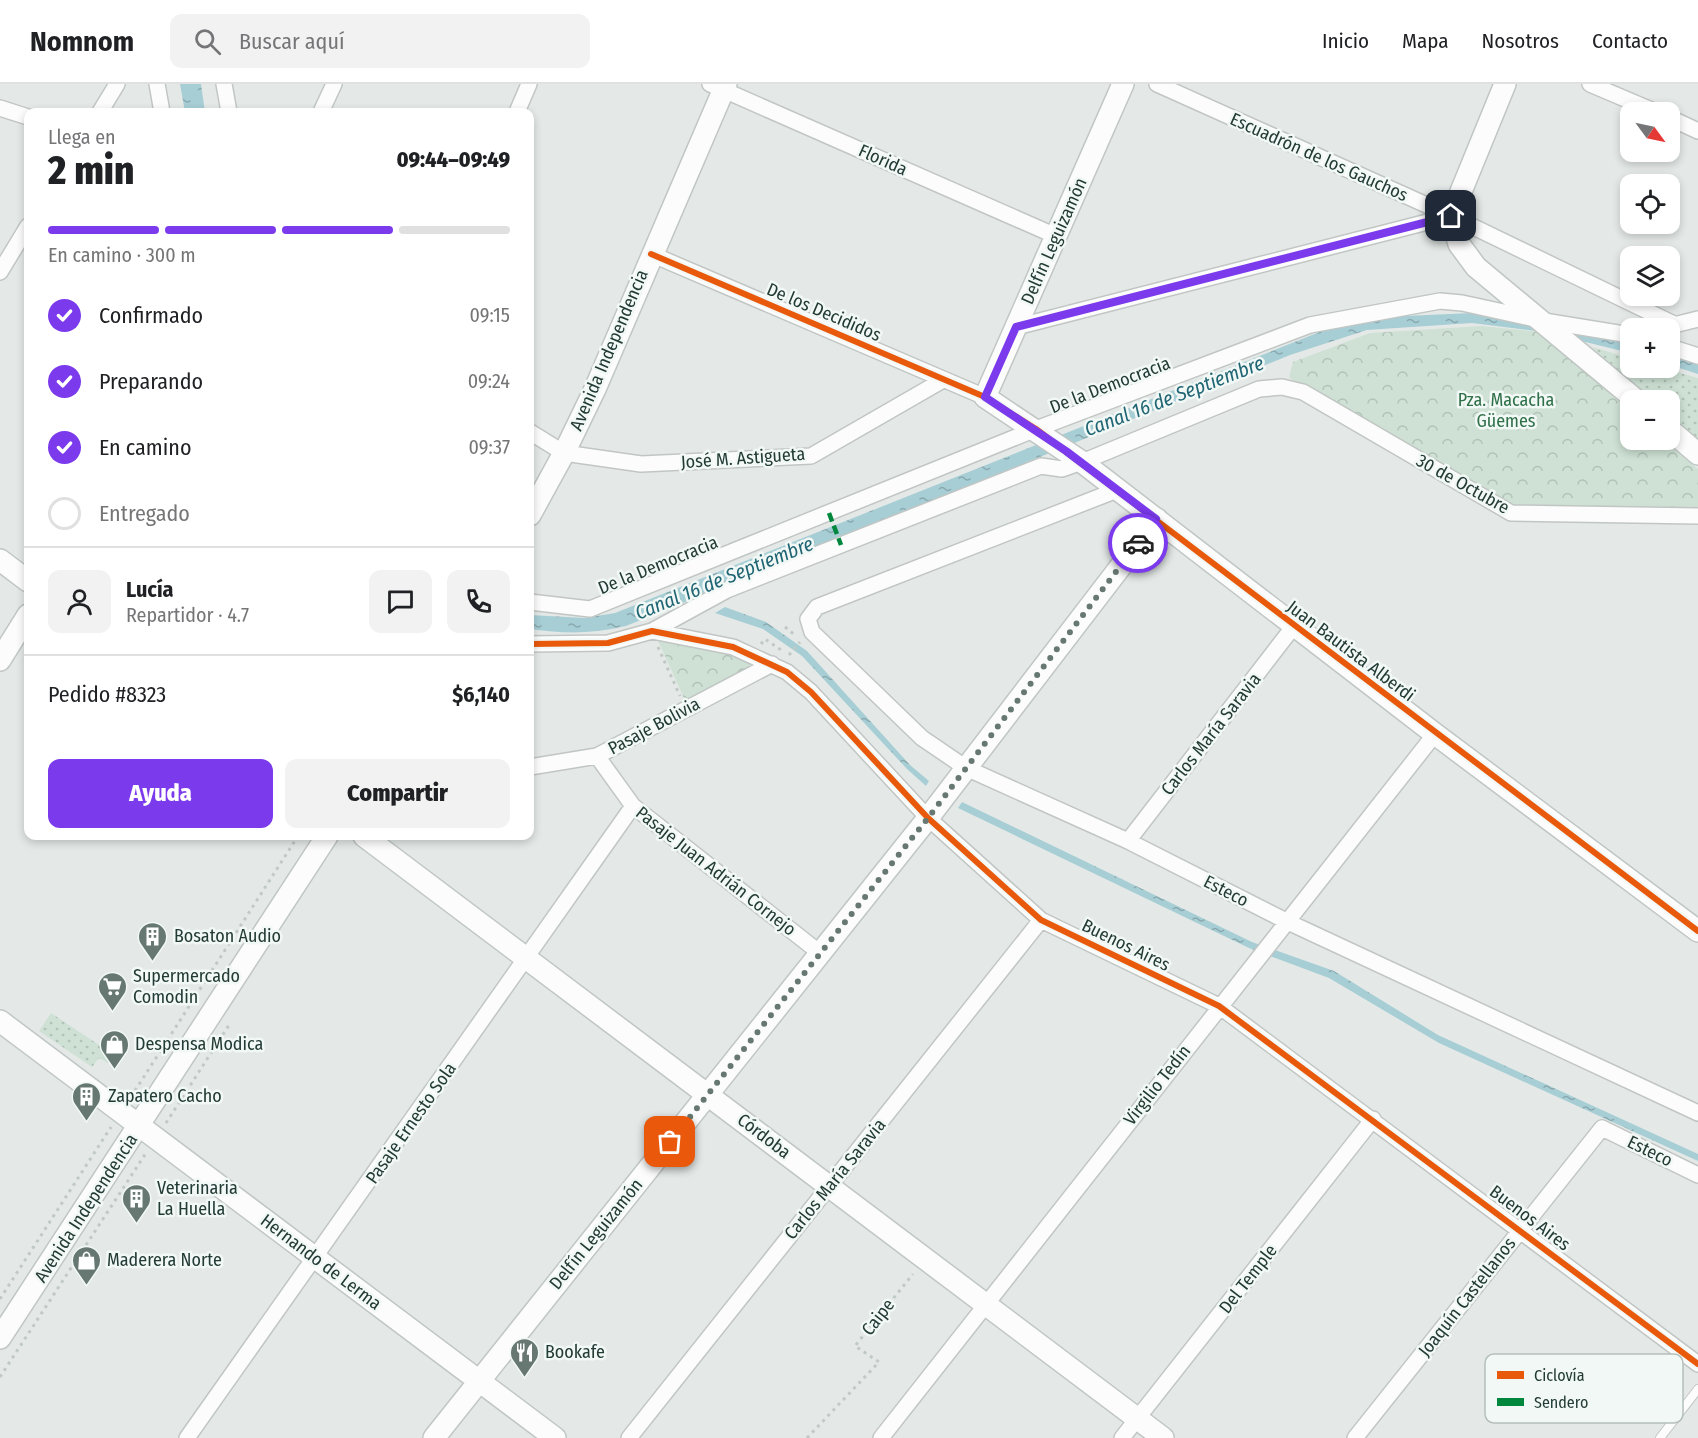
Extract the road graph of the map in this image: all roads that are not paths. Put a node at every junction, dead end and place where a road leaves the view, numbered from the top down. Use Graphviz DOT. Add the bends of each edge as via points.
graph roads {
  1 [pos="117,84"];
  2 [pos="157,84"];
  3 [pos="224,84"];
  4 [pos="334,84"];
  5 [pos="529,84"];
  6 [pos="1123,84"];
  7 [pos="1157,84"];
  8 [pos="1505,84"];
  9 [pos="1590,84"];
  10 [pos="720,86"];
  11 [pos="1632,102"];
  12 [pos="0,108"];
  13 [pos="102,108"];
  14 [pos="161,108"];
  15 [pos="228,108"];
  16 [pos="323,108"];
  17 [pos="519,108"];
  18 [pos="24,116"];
  19 [pos="1680,123"];
  20 [pos="1698,131"];
  21 [pos="1451,216"];
  22 [pos="24,233"];
  23 [pos="1056,236"];
  24 [pos="651,254"];
  25 [pos="0,272"];
  26 [pos="1651,318"];
  27 [pos="1698,319"];
  28 [pos="1544,321"];
  29 [pos="1680,323"];
  30 [pos="1016,327"];
  31 [pos="1620,333"];
  32 [pos="1680,350"];
  33 [pos="1698,356"];
  34 [pos="943,380"];
  35 [pos="1624,390"];
  36 [pos="985,397"];
  37 [pos="1036,429"];
  38 [pos="534,434"];
  39 [pos="1680,439"];
  40 [pos="564,453"];
  41 [pos="1698,454"];
  42 [pos="1082,462"];
  43 [pos="1118,490"];
  44 [pos="534,508"];
  45 [pos="1698,516"];
  46 [pos="1156,519"];
  47 [pos="0,560"];
  48 [pos="24,578"];
  49 [pos="534,602"];
  50 [pos="24,621"];
  51 [pos="1293,626"];
  52 [pos="652,632"];
  53 [pos="534,644"];
  54 [pos="0,660"];
  55 [pos="772,664"];
  56 [pos="1435,734"];
  57 [pos="597,756"];
  58 [pos="534,766"];
  59 [pos="966,768"];
  60 [pos="633,806"];
  61 [pos="928,818"];
  62 [pos="324,840"];
  63 [pos="369,840"];
  64 [pos="1128,841"];
  65 [pos="1041,920"];
  66 [pos="1288,922"];
  67 [pos="1695,923"];
  68 [pos="820,953"];
  69 [pos="528,959"];
  70 [pos="1219,1006"];
  71 [pos="0,1021"];
  72 [pos="708,1094"];
  73 [pos="1698,1113"];
  74 [pos="1373,1119"];
  75 [pos="140,1126"];
  76 [pos="1602,1128"];
  77 [pos="1698,1175"];
  78 [pos="830,1186"];
  79 [pos="1521,1229"];
  80 [pos="316,1258"];
  81 [pos="986,1303"];
  82 [pos="0,1338"];
  83 [pos="1698,1364"];
  84 [pos="478,1381"];
  85 [pos="1698,1389"];
  86 [pos="1683,1408"];
  87 [pos="1137,1419"];
  88 [pos="1672,1423"];
  89 [pos="187,1438"];
  90 [pos="434,1438"];
  91 [pos="555,1438"];
  92 [pos="629,1438"];
  93 [pos="881,1438"];
  94 [pos="1122,1438"];
  95 [pos="1163,1438"];
  96 [pos="1355,1438"];
  97 [pos="1660,1438"];
  1 -- 13 [label="street"];
  2 -- 14 [label="street"];
  3 -- 15 [label="street"];
  4 -- 16 [label="street"];
  5 -- 17 [label="street"];
  6 -- 23 [label="main road, Delfín Leguizamón"];
  7 -- 21 [label="street, Escuadrón de los Gauchos"];
  8 -- 21 [label="main road"];
  9 -- 11 [label="street"];
  10 -- 23 [label="street, Florida"];
  10 -- 24 [label="main road, Avenida Independencia"];
  12 -- 18 [label="street"];
  19 -- 20 [label="street"];
  21 -- 26 [label="street, Escuadrón de los Gauchos"];
  21 -- 28 [label="main road" via="1459,244 1476,267"];
  21 -- 30 [label="street"];
  22 -- 25 [label="street"];
  23 -- 30 [label="main road, Delfín Leguizamón"];
  24 -- 34 [label="street, De los Decididos"];
  24 -- 40 [label="main road, Avenida Independencia"];
  27 -- 29 [label="street, Escuadrón de los Gauchos"];
  28 -- 31 [label="street, De la Democracia"];
  28 -- 35 [label="main road"];
  28 -- 37 [label="street, De la Democracia" via="1440,301 1310,324"];
  30 -- 36 [label="main road, Delfín Leguizamón"];
  32 -- 33 [label="street"];
  34 -- 36 [label="street, De los Decididos"];
  34 -- 40 [label="street, José M. Astigueta" via="811,456 641,465"];
  36 -- 37 [label="main road, Juan Bautista Alberdi"];
  37 -- 42 [label="main road, Juan Bautista Alberdi"];
  37 -- 49 [label="street, De la Democracia" via="590,609"];
  38 -- 40 [label="street, José M. Astigueta"];
  39 -- 41 [label="main road"];
  40 -- 44 [label="main road, Avenida Independencia"];
  42 -- 43 [label="main road, Juan Bautista Alberdi"];
  42 -- 45 [label="street, 30 de Octubre" via="1258,389 1282,387 1302,392 1510,513"];
  42 -- 52 [label="street" via="1062,469 1041,466 841,544 727,590"];
  43 -- 46 [label="main road, Juan Bautista Alberdi"];
  43 -- 59 [label="street, Esteco" via="817,607 808,619 812,632 922,738"];
  46 -- 51 [label="main road, Juan Bautista Alberdi"];
  46 -- 59 [label="main road, Delfín Leguizamón"];
  47 -- 48 [label="main road"];
  50 -- 54 [label="main road"];
  51 -- 56 [label="main road, Juan Bautista Alberdi"];
  51 -- 64 [label="street, Carlos María Saravia"];
  52 -- 53 [label="street, Buenos Aires" via="608,643"];
  52 -- 55 [label="street, Buenos Aires" via="733,647"];
  55 -- 57 [label="street, Pasaje Bolivia"];
  55 -- 61 [label="street, Buenos Aires" via="811,692"];
  56 -- 66 [label="street, Virgilio Tedín"];
  56 -- 67 [label="main road, Juan Bautista Alberdi"];
  57 -- 58 [label="street, Pasaje Bolivia"];
  57 -- 60 [label="street, Pasaje Juan Adrián Cornejo"];
  59 -- 61 [label="main road, Delfín Leguizamón"];
  59 -- 64 [label="street, Esteco"];
  60 -- 68 [label="street, Pasaje Juan Adrián Cornejo"];
  60 -- 69 [label="street, Pasaje Ernesto Sola"];
  61 -- 65 [label="street, Buenos Aires"];
  61 -- 68 [label="main road, Delfín Leguizamón"];
  62 -- 75 [label="main road, Avenida Independencia"];
  63 -- 69 [label="main road, Córdoba"];
  64 -- 66 [label="street, Esteco"];
  65 -- 70 [label="street, Buenos Aires"];
  65 -- 78 [label="street, Carlos María Saravia"];
  66 -- 70 [label="street, Virgilio Tedín"];
  66 -- 73 [label="street, Esteco"];
  68 -- 72 [label="main road, Delfín Leguizamón"];
  69 -- 72 [label="main road, Córdoba"];
  69 -- 80 [label="street, Pasaje Ernesto Sola"];
  70 -- 74 [label="street, Buenos Aires"];
  70 -- 81 [label="street, Virgilio Tedín"];
  71 -- 75 [label="main road, Hernando de Lerma"];
  72 -- 78 [label="main road, Córdoba"];
  72 -- 84 [label="main road, Delfín Leguizamón"];
  74 -- 79 [label="street, Buenos Aires"];
  74 -- 87 [label="street, Del Temple"];
  75 -- 80 [label="main road, Hernando de Lerma"];
  75 -- 82 [label="main road, Avenida Independencia"];
  76 -- 77 [label="street, Esteco"];
  76 -- 79 [label="street, Joaquín Castellanos"];
  78 -- 81 [label="main road, Córdoba"];
  78 -- 92 [label="street, Carlos María Saravia"];
  79 -- 83 [label="street, Buenos Aires"];
  79 -- 96 [label="street, Joaquín Castellanos"];
  80 -- 84 [label="main road, Hernando de Lerma"];
  80 -- 89 [label="street, Pasaje Ernesto Sola"];
  81 -- 87 [label="main road, Córdoba"];
  81 -- 93 [label="street, Virgilio Tedín"];
  84 -- 90 [label="main road, Delfín Leguizamón"];
  84 -- 91 [label="main road, Hernando de Lerma"];
  85 -- 86 [label="lane"];
  87 -- 94 [label="street, Del Temple"];
  87 -- 95 [label="main road, Córdoba"];
  88 -- 97 [label="lane"];
}
